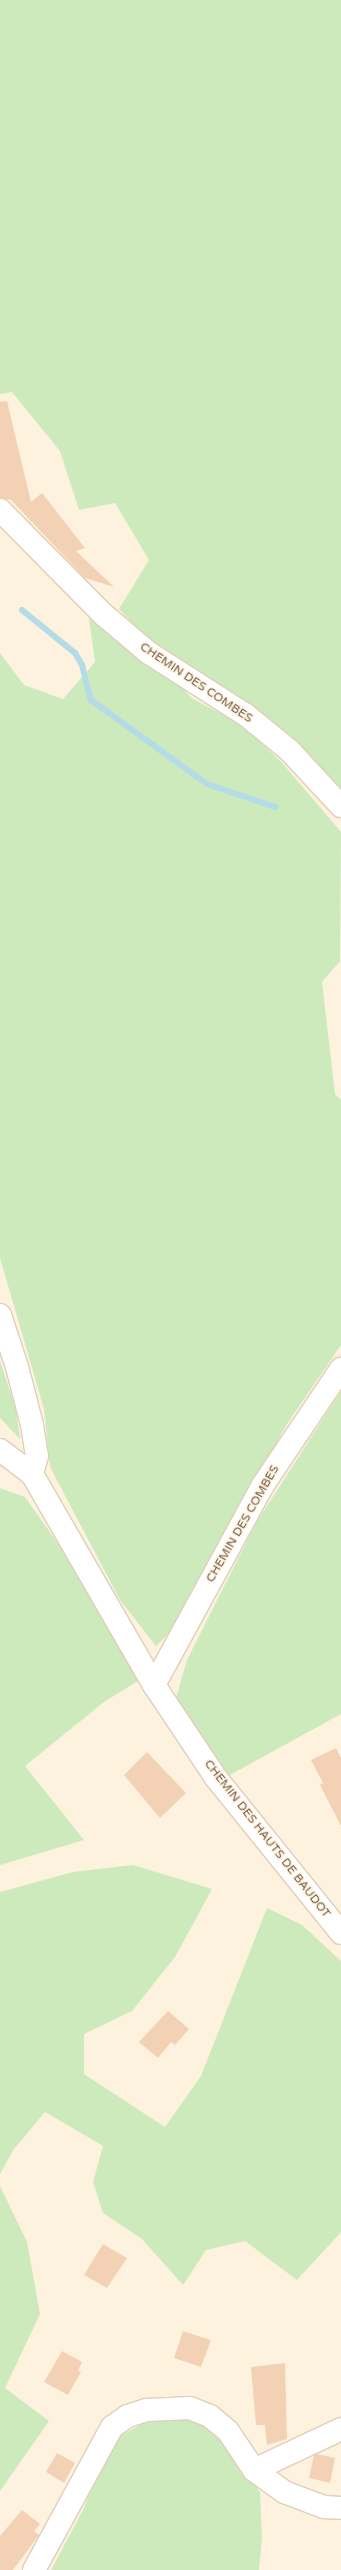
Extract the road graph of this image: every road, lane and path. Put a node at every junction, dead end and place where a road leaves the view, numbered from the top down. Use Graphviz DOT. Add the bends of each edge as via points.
graph roads {
  1 [pos="0,510"];
  2 [pos="341,806"];
  3 [pos="0,1315"];
  4 [pos="341,1369"];
  5 [pos="0,1450"];
  6 [pos="32,1474"];
  7 [pos="154,1685"];
  8 [pos="341,1933"];
  9 [pos="341,2429"];
  10 [pos="254,2470"];
  11 [pos="341,2508"];
  12 [pos="34,2570"];
  1 -- 2 [label="street, CHEMIN DES COMBES" via="104,615 149,653 246,716 290,751"];
  3 -- 6 [label="street" via="32,1425 37,1456"];
  4 -- 7 [label="street, CHEMIN DES COMBES" via="263,1485"];
  5 -- 6 [label="street"];
  6 -- 7 [label="street, CHEMIN DES HAUTS DE BAUDOT"];
  7 -- 8 [label="street, CHEMIN DES HAUTS DE BAUDOT" via="216,1778"];
  9 -- 10 [label="street"];
  10 -- 11 [label="street" via="284,2492 324,2507"];
  10 -- 12 [label="street" via="228,2431 210,2416 190,2408 166,2407 128,2416 112,2427"];
}
